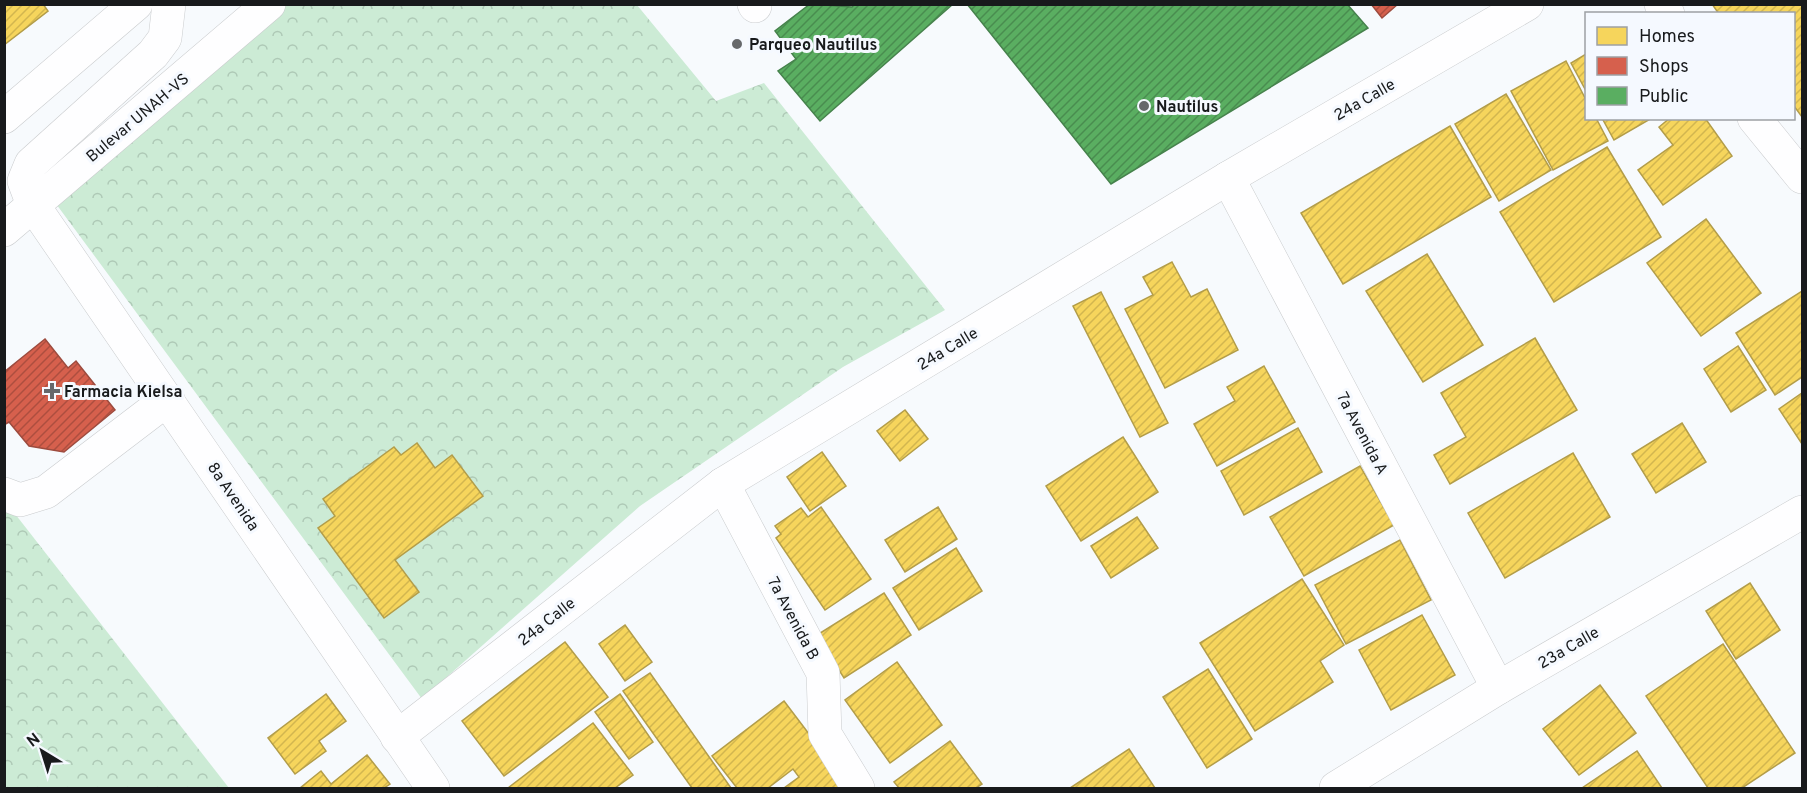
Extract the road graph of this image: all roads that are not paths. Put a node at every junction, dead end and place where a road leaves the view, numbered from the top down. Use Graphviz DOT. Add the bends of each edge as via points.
graph roads {
  1 [pos="136,4"];
  2 [pos="169,4"];
  3 [pos="269,4"];
  4 [pos="1527,4"];
  5 [pos="4,117"];
  6 [pos="1756,120"];
  7 [pos="1803,177"];
  8 [pos="1228,178"];
  9 [pos="33,205"];
  10 [pos="4,230"];
  11 [pos="168,399"];
  12 [pos="723,484"];
  13 [pos="4,494"];
  14 [pos="1803,512"];
  15 [pos="1498,688"];
  16 [pos="397,737"];
  17 [pos="433,789"];
  18 [pos="858,789"];
  19 [pos="1336,789"];
  1 -- 5 [label="street"];
  2 -- 9 [label="street" via="165,38 153,54 31,164 24,181"];
  3 -- 9 [label="street, Bulevar UNAH-VS"];
  4 -- 8 [label="street, 24a Calle"];
  6 -- 7 [label="street"];
  8 -- 12 [label="street, 24a Calle"];
  8 -- 15 [label="street, 7a Avenida A"];
  9 -- 10 [label="street, Bulevar UNAH-VS"];
  9 -- 11 [label="street, 8a Avenida"];
  11 -- 13 [label="street" via="46,492 20,500"];
  11 -- 16 [label="street, 8a Avenida"];
  12 -- 16 [label="street, 24a Calle"];
  12 -- 18 [label="street, 7a Avenida B" via="823,673 825,734"];
  14 -- 15 [label="street, 23a Calle"];
  15 -- 19 [label="street, 23a Calle"];
  16 -- 17 [label="street, 8a Avenida"];
}
